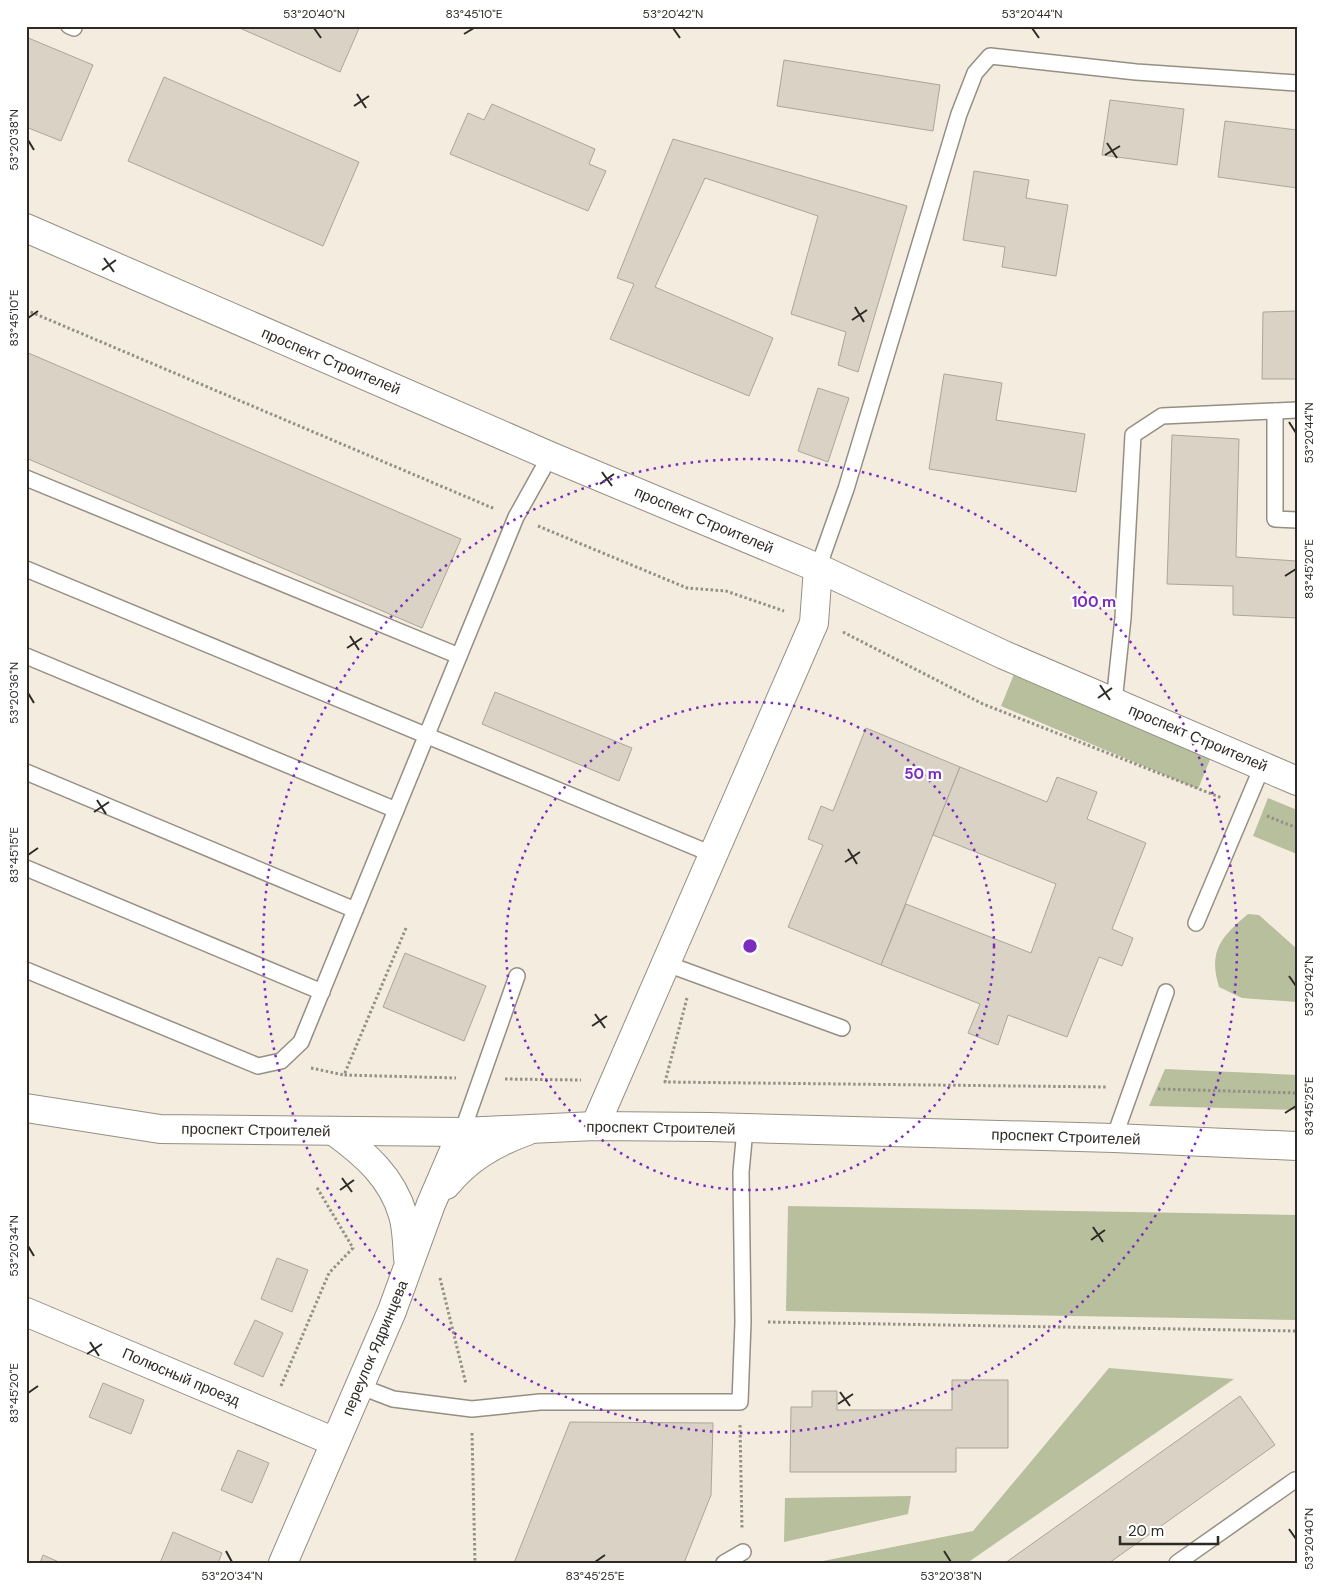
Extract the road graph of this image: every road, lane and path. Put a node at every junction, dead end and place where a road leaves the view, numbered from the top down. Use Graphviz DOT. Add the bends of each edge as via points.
graph roads {
  1 [pos="1297,84"];
  2 [pos="26,228"];
  3 [pos="26,310"];
  4 [pos="1275,410"];
  5 [pos="1297,410"];
  6 [pos="550,456"];
  7 [pos="26,478"];
  8 [pos="516,518"];
  9 [pos="1297,520"];
  10 [pos="818,568"];
  11 [pos="26,570"];
  12 [pos="784,611"];
  13 [pos="784,619"];
  14 [pos="814,623"];
  15 [pos="26,656"];
  16 [pos="459,656"];
  17 [pos="1114,702"];
  18 [pos="427,735"];
  19 [pos="1262,766"];
  20 [pos="26,772"];
  21 [pos="1297,780"];
  22 [pos="1245,807"];
  23 [pos="396,810"];
  24 [pos="1297,828"];
  25 [pos="714,855"];
  26 [pos="26,868"];
  27 [pos="355,910"];
  28 [pos="1196,923"];
  29 [pos="406,928"];
  30 [pos="667,964"];
  31 [pos="26,970"];
  32 [pos="517,976"];
  33 [pos="322,992"];
  34 [pos="1166,992"];
  35 [pos="842,1028"];
  36 [pos="586,1071"];
  37 [pos="480,1079"];
  38 [pos="665,1082"];
  39 [pos="1133,1088"];
  40 [pos="1297,1093"];
  41 [pos="26,1108"];
  42 [pos="594,1126"];
  43 [pos="532,1129"];
  44 [pos="745,1129"];
  45 [pos="335,1132"];
  46 [pos="462,1132"];
  47 [pos="1114,1138"];
  48 [pos="1297,1146"];
  49 [pos="316,1186"];
  50 [pos="431,1204"];
  51 [pos="409,1267"];
  52 [pos="440,1278"];
  53 [pos="26,1312"];
  54 [pos="743,1322"];
  55 [pos="1297,1331"];
  56 [pos="359,1386"];
  57 [pos="740,1402"];
  58 [pos="472,1409"];
  59 [pos="270,1414"];
  60 [pos="335,1442"];
  61 [pos="1295,1480"];
  62 [pos="743,1552"];
  63 [pos="283,1563"];
  64 [pos="475,1563"];
  65 [pos="724,1563"];
  66 [pos="1177,1563"];
  1 -- 10 [label="lane" via="1136,72 990,56 975,73 959,114 846,489"];
  2 -- 6 [label="main road, проспект Строителей"];
  3 -- 8 [label="path"];
  4 -- 5 [label="lane"];
  4 -- 9 [label="lane" via="1275,519"];
  4 -- 17 [label="lane" via="1162,416 1133,435 1123,618"];
  6 -- 8 [label="lane"];
  6 -- 10 [label="main road, проспект Строителей"];
  7 -- 16 [label="lane"];
  8 -- 12 [label="path" via="687,588 726,592"];
  8 -- 16 [label="lane"];
  10 -- 14 [label="main road"];
  10 -- 17 [label="main road, проспект Строителей" via="1004,655"];
  11 -- 18 [label="lane"];
  12 -- 13 [label="path"];
  12 -- 14 [label="path"];
  14 -- 22 [label="path" via="842,632 983,704"];
  14 -- 25 [label="main road"];
  15 -- 23 [label="lane"];
  16 -- 18 [label="lane"];
  17 -- 19 [label="main road, проспект Строителей"];
  18 -- 23 [label="lane"];
  18 -- 25 [label="lane"];
  19 -- 21 [label="main road, проспект Строителей"];
  19 -- 22 [label="lane"];
  20 -- 27 [label="lane"];
  22 -- 24 [label="path"];
  22 -- 28 [label="lane"];
  23 -- 27 [label="lane"];
  25 -- 30 [label="main road"];
  26 -- 33 [label="lane"];
  27 -- 33 [label="lane"];
  29 -- 37 [label="path" via="344,1076"];
  30 -- 35 [label="lane"];
  30 -- 42 [label="main road"];
  31 -- 33 [label="lane" via="258,1066 281,1060 301,1042"];
  32 -- 37 [label="lane"];
  34 -- 39 [label="lane"];
  36 -- 37 [label="path" via="582,1080"];
  37 -- 46 [label="lane"];
  38 -- 39 [label="path"];
  39 -- 40 [label="path"];
  39 -- 47 [label="lane"];
  41 -- 45 [label="main road, проспект Строителей" via="160,1129"];
  42 -- 43 [label="main road, проспект Строителей"];
  42 -- 44 [label="main road, проспект Строителей"];
  43 -- 46 [label="main road, проспект Строителей"];
  43 -- 50 [label="main road" via="496,1142 469,1161"];
  44 -- 47 [label="main road, проспект Строителей"];
  44 -- 54 [label="lane" via="741,1172"];
  45 -- 46 [label="main road, проспект Строителей"];
  45 -- 51 [label="main road" via="368,1157 388,1182 404,1216"];
  46 -- 50 [label="main road, переулок Ядринцева"];
  47 -- 48 [label="main road, проспект Строителей"];
  49 -- 59 [label="path" via="353,1248 329,1273"];
  50 -- 51 [label="main road, переулок Ядринцева"];
  51 -- 56 [label="main road, переулок Ядринцева"];
  52 -- 58 [label="path"];
  53 -- 59 [label="main road, Полюсный проезд"];
  54 -- 55 [label="path"];
  54 -- 57 [label="lane"];
  56 -- 58 [label="lane" via="392,1399"];
  56 -- 60 [label="main road, переулок Ядринцева"];
  57 -- 58 [label="lane" via="540,1402"];
  57 -- 62 [label="path"];
  58 -- 64 [label="path"];
  59 -- 60 [label="main road, Полюсный проезд"];
  60 -- 63 [label="main road, переулок Ядринцева"];
  61 -- 66 [label="lane"];
  62 -- 65 [label="lane"];
}
